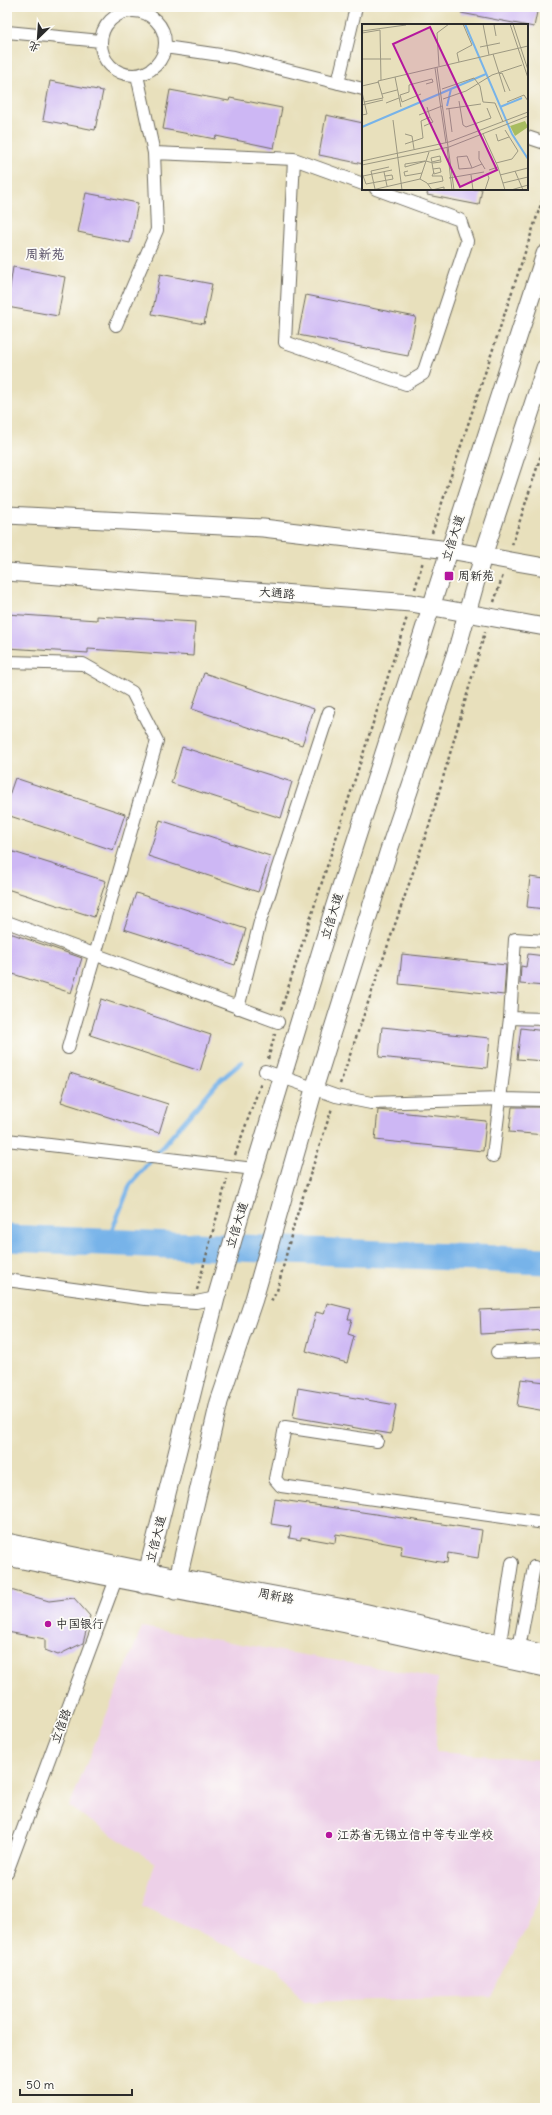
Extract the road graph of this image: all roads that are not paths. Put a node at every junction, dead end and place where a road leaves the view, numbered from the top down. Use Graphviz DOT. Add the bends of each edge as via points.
graph roads {
  1 [pos="356,7"];
  2 [pos="137,9"];
  3 [pos="7,32"];
  4 [pos="101,41"];
  5 [pos="165,47"];
  6 [pos="136,75"];
  7 [pos="338,83"];
  8 [pos="362,89"];
  9 [pos="528,137"];
  10 [pos="545,143"];
  11 [pos="154,153"];
  12 [pos="294,159"];
  13 [pos="362,184"];
  14 [pos="379,190"];
  15 [pos="545,254"];
  16 [pos="116,325"];
  17 [pos="545,368"];
  18 [pos="7,515"];
  19 [pos="449,550"];
  20 [pos="484,556"];
  21 [pos="545,567"];
  22 [pos="7,572"];
  23 [pos="431,605"];
  24 [pos="467,612"];
  25 [pos="545,627"];
  26 [pos="7,662"];
  27 [pos="329,712"];
  28 [pos="7,922"];
  29 [pos="545,941"];
  30 [pos="97,955"];
  31 [pos="238,1008"];
  32 [pos="510,1018"];
  33 [pos="545,1019"];
  34 [pos="278,1022"];
  35 [pos="68,1048"];
  36 [pos="265,1072"];
  37 [pos="282,1079"];
  38 [pos="314,1089"];
  39 [pos="500,1099"];
  40 [pos="545,1100"];
  41 [pos="7,1140"];
  42 [pos="493,1156"];
  43 [pos="254,1169"];
  44 [pos="7,1280"];
  45 [pos="216,1298"];
  46 [pos="545,1350"];
  47 [pos="497,1352"];
  48 [pos="377,1441"];
  49 [pos="545,1523"];
  50 [pos="7,1542"];
  51 [pos="7,1557"];
  52 [pos="512,1563"];
  53 [pos="534,1567"];
  54 [pos="146,1578"];
  55 [pos="116,1579"];
  56 [pos="176,1584"];
  57 [pos="500,1643"];
  58 [pos="519,1648"];
  59 [pos="545,1654"];
  60 [pos="545,1668"];
  61 [pos="7,1872"];
  1 -- 7 [label="street"];
  2 -- 4 [label="street" via="117,15 109,21 103,30"];
  2 -- 5 [label="street" via="155,19 161,27"];
  3 -- 4 [label="street"];
  4 -- 6 [label="street" via="102,52 111,66 125,74"];
  5 -- 6 [label="street" via="156,66"];
  5 -- 7 [label="street" via="234,57"];
  6 -- 11 [label="street"];
  7 -- 8 [label="street"];
  9 -- 10 [label="street"];
  11 -- 12 [label="street"];
  11 -- 16 [label="street" via="157,230"];
  12 -- 13 [label="street"];
  12 -- 14 [label="street" via="285,342 406,384 423,374 467,241 460,220"];
  15 -- 19 [label="street, 立信大道"];
  17 -- 20 [label="street"];
  18 -- 19 [label="street" via="263,528"];
  19 -- 20 [label="street"];
  19 -- 23 [label="street, 立信大道"];
  20 -- 21 [label="street"];
  20 -- 24 [label="street"];
  22 -- 23 [label="street, 大通路"];
  23 -- 24 [label="street, 大通路"];
  23 -- 37 [label="street, 立信大道"];
  24 -- 25 [label="street, 大通路"];
  24 -- 38 [label="street"];
  26 -- 30 [label="street" via="83,664 132,692 157,741"];
  27 -- 31 [label="street" via="260,922"];
  28 -- 30 [label="street"];
  29 -- 32 [label="street" via="515,940"];
  30 -- 31 [label="street"];
  30 -- 35 [label="street"];
  31 -- 34 [label="street"];
  32 -- 33 [label="street"];
  32 -- 39 [label="street"];
  36 -- 37 [label="street"];
  37 -- 38 [label="street"];
  37 -- 43 [label="street, 立信大道"];
  38 -- 39 [label="street" via="371,1103"];
  38 -- 56 [label="street" via="254,1299 219,1402"];
  39 -- 40 [label="street"];
  39 -- 42 [label="street"];
  41 -- 43 [label="street"];
  43 -- 45 [label="street, 立信大道"];
  44 -- 45 [label="street" via="146,1299 196,1302"];
  45 -- 54 [label="street, 立信大道"];
  46 -- 47 [label="street"];
  48 -- 49 [label="street" via="285,1426 275,1479 281,1486"];
  50 -- 54 [label="street, 周新路"];
  51 -- 55 [label="street, 周新路"];
  52 -- 57 [label="street"];
  53 -- 58 [label="street"];
  54 -- 55 [label="street, 周新路"];
  54 -- 56 [label="street, 周新路"];
  55 -- 61 [label="street, 立信路"];
  56 -- 57 [label="street, 周新路" via="350,1609"];
  56 -- 60 [label="street, 周新路"];
  57 -- 58 [label="street, 周新路"];
  58 -- 59 [label="street, 周新路"];
}
